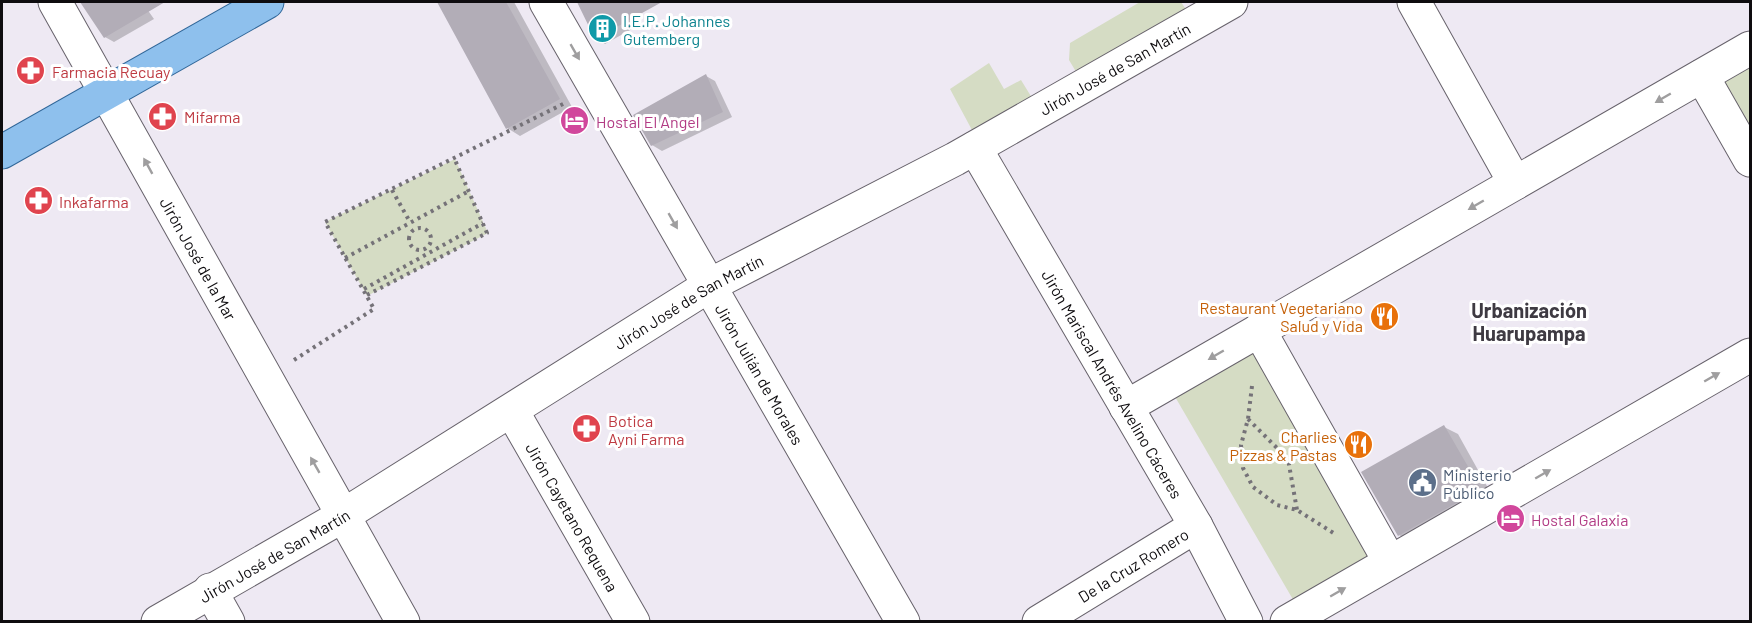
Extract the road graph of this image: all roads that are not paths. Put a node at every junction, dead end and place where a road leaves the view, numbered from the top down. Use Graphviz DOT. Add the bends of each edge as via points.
graph roads {
  1 [pos="55,2"];
  2 [pos="267,2"];
  3 [pos="546,2"];
  4 [pos="1231,2"];
  5 [pos="1414,2"];
  6 [pos="1750,48"];
  7 [pos="1702,76"];
  8 [pos="108,92"];
  9 [pos="975,148"];
  10 [pos="2,153"];
  11 [pos="1750,160"];
  12 [pos="1515,183"];
  13 [pos="710,285"];
  14 [pos="1259,330"];
  15 [pos="1750,355"];
  16 [pos="1126,407"];
  17 [pos="512,411"];
  18 [pos="344,515"];
  19 [pos="1196,526"];
  20 [pos="1390,562"];
  21 [pos="210,591"];
  22 [pos="158,621"];
  23 [pos="228,621"];
  24 [pos="403,621"];
  25 [pos="633,621"];
  26 [pos="903,621"];
  27 [pos="1039,621"];
  28 [pos="1246,621"];
  29 [pos="1287,621"];
  1 -- 8 [label="street, Jirón José de la Mar"];
  2 -- 8 [label="main road"];
  3 -- 13 [label="street, Jirón Julián de Morales, one-way"];
  4 -- 9 [label="street, Jirón José de San Martín"];
  5 -- 12 [label="street"];
  6 -- 7 [label="street"];
  7 -- 11 [label="street"];
  7 -- 12 [label="street, one-way"];
  8 -- 10 [label="main road"];
  18 -- 8 [label="street, Jirón José de la Mar, one-way"];
  9 -- 13 [label="street, Jirón José de San Martín"];
  9 -- 16 [label="street, Jirón Mariscal Andrés Avelino Cáceres"];
  12 -- 14 [label="street, one-way"];
  13 -- 17 [label="street, Jirón José de San Martín"];
  13 -- 26 [label="street, Jirón Julián de Morales"];
  14 -- 16 [label="street, one-way"];
  14 -- 20 [label="street"];
  20 -- 15 [label="street, one-way"];
  16 -- 19 [label="street, Jirón Mariscal Andrés Avelino Cáceres"];
  17 -- 18 [label="street, Jirón José de San Martín"];
  17 -- 25 [label="street, Jirón Cayetano Requena"];
  18 -- 21 [label="street, Jirón José de San Martín"];
  18 -- 24 [label="street, Jirón José de la Mar"];
  19 -- 27 [label="street, De la Cruz Romero"];
  19 -- 28 [label="street, Jirón Mariscal Andrés Avelino Cáceres"];
  29 -- 20 [label="street, one-way"];
  21 -- 22 [label="street, Jirón José de San Martín"];
  21 -- 23 [label="street"];
}
